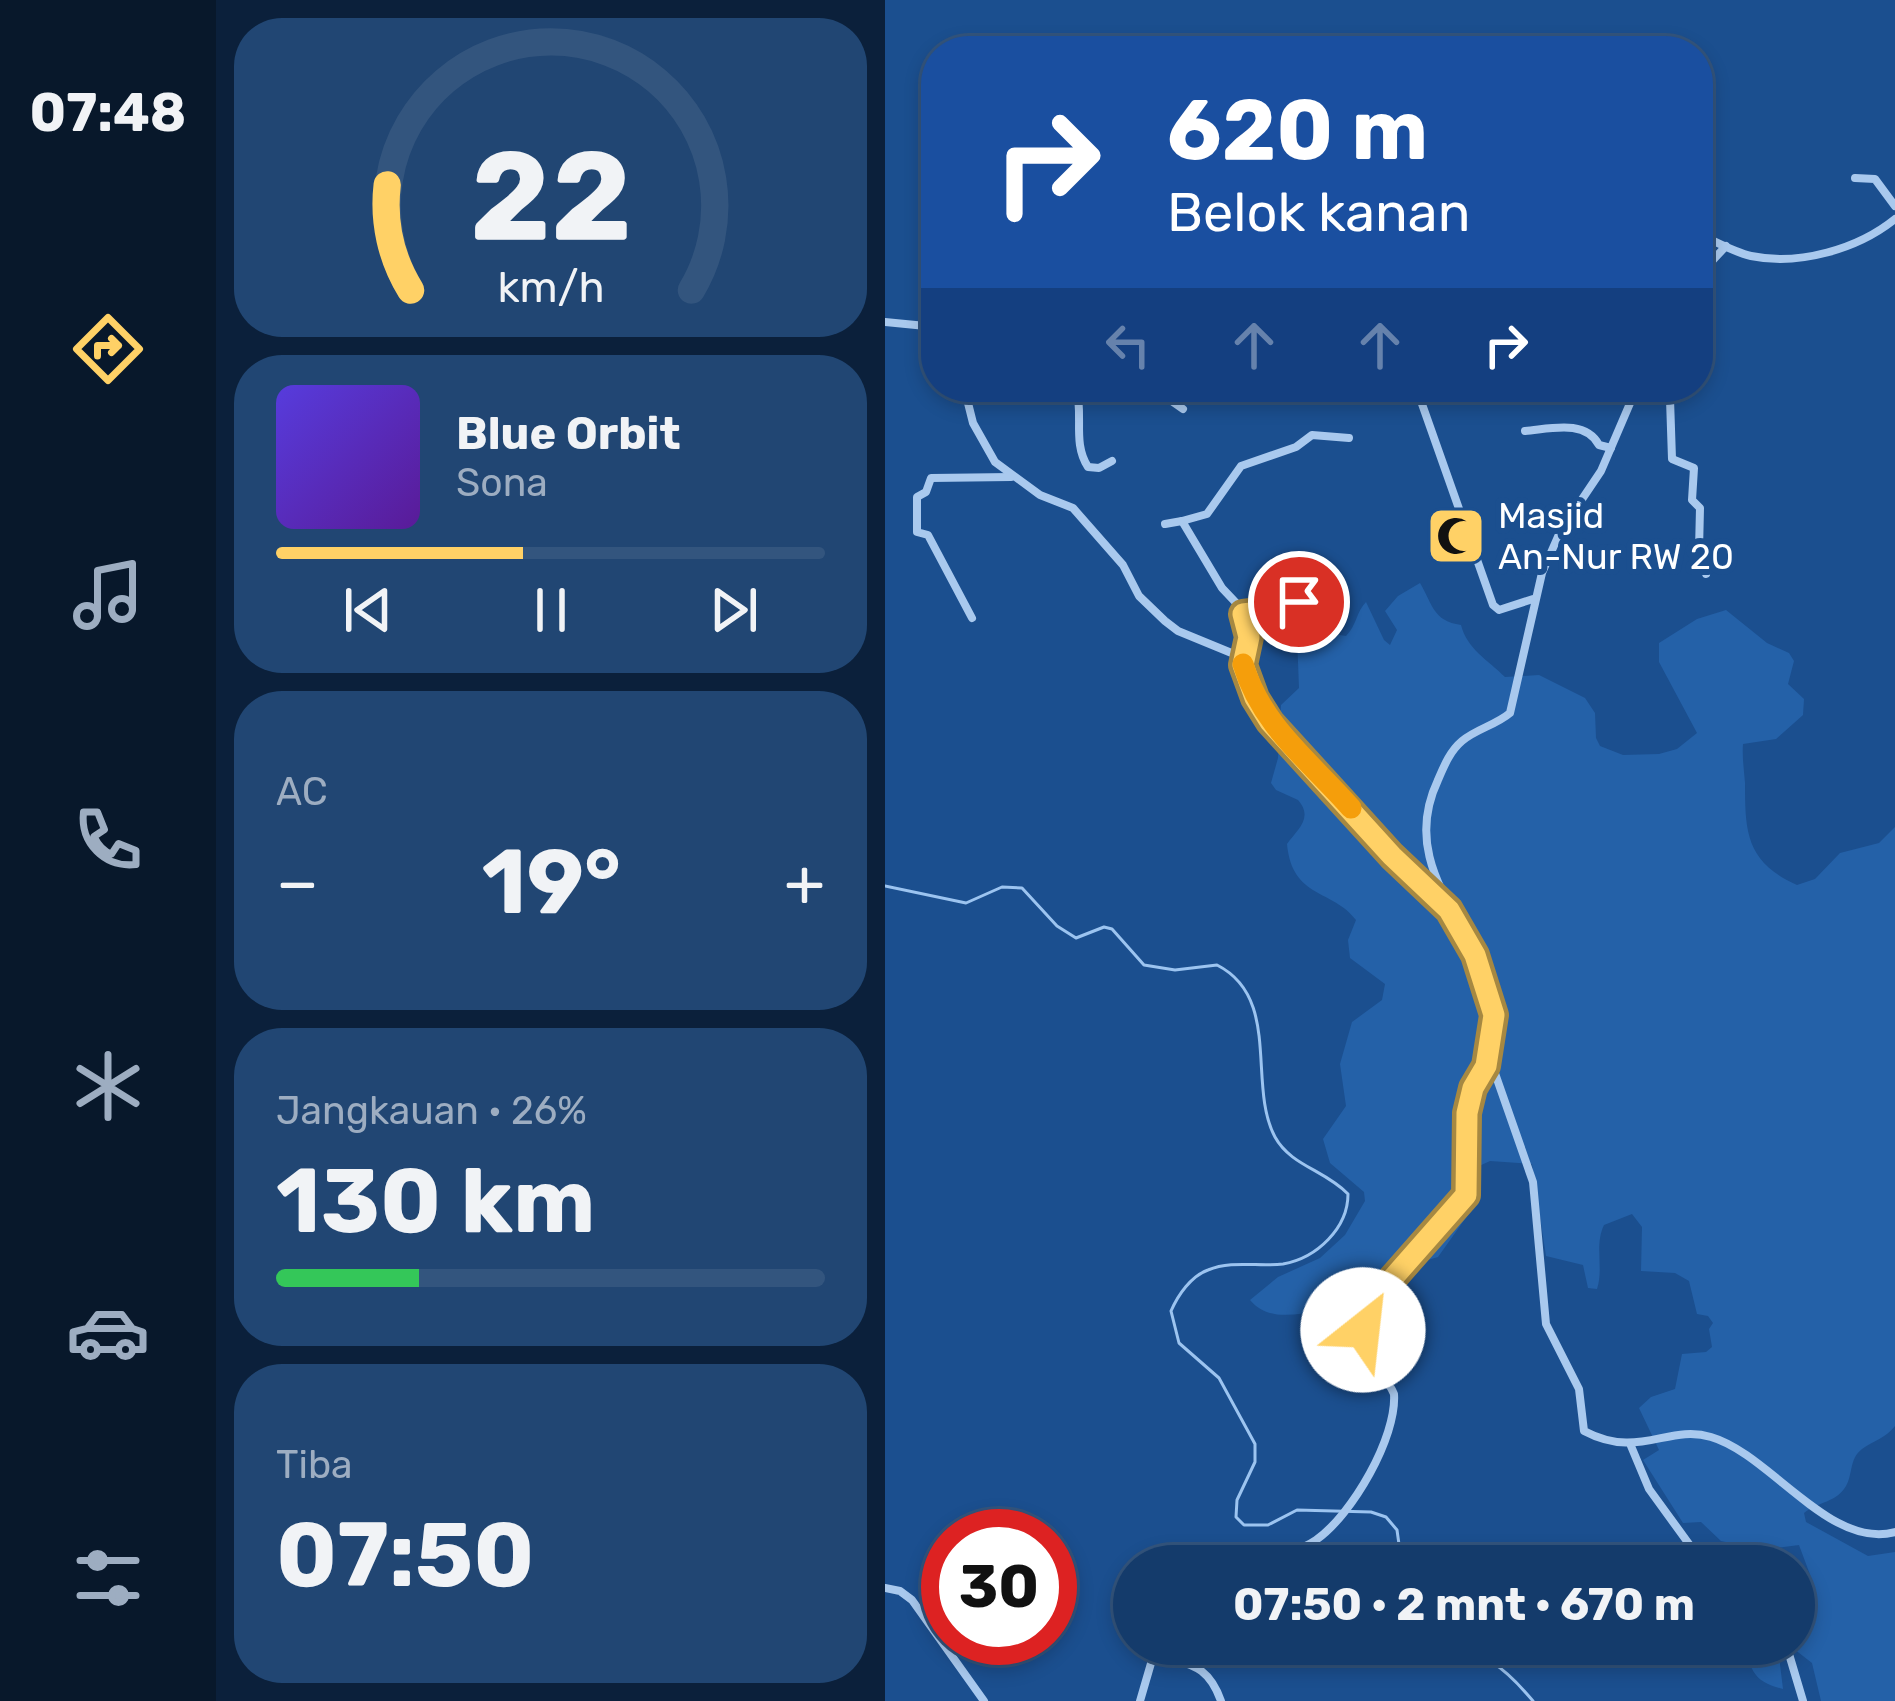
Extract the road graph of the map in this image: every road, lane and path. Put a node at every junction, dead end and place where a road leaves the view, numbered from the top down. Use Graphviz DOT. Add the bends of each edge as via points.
graph roads {
  1 [pos="1855,178"];
  2 [pos="1895,206"];
  3 [pos="1895,219"];
  4 [pos="1713,240"];
  5 [pos="1726,246"];
  6 [pos="1713,260"];
  7 [pos="885,322"];
  8 [pos="921,326"];
  9 [pos="969,402"];
  10 [pos="1077,402"];
  11 [pos="1173,402"];
  12 [pos="1421,402"];
  13 [pos="1631,402"];
  14 [pos="1670,402"];
  15 [pos="1183,409"];
  16 [pos="1525,430"];
  17 [pos="1349,438"];
  18 [pos="1611,448"];
  19 [pos="1111,461"];
  20 [pos="1012,477"];
  21 [pos="1182,521"];
  22 [pos="1165,524"];
  23 [pos="1705,574"];
  24 [pos="1535,599"];
  25 [pos="1302,602"];
  26 [pos="1243,614"];
  27 [pos="972,618"];
  28 [pos="1243,665"];
  29 [pos="1449,910"];
  30 [pos="1487,1052"];
  31 [pos="1631,1445"];
  32 [pos="1895,1532"];
  33 [pos="1305,1545"];
  34 [pos="1690,1545"];
  35 [pos="885,1588"];
  36 [pos="1150,1665"];
  37 [pos="1195,1665"];
  38 [pos="1792,1665"];
  39 [pos="984,1701"];
  40 [pos="1140,1701"];
  41 [pos="1221,1701"];
  42 [pos="1803,1701"];
  1 -- 2 [label="street" via="1875,179"];
  3 -- 5 [label="street" via="1826,252 1767,258"];
  4 -- 5 [label="street"];
  5 -- 6 [label="street"];
  7 -- 8 [label="street"];
  9 -- 20 [label="street" via="982,444"];
  10 -- 19 [label="street" via="1084,462 1099,468"];
  11 -- 15 [label="street"];
  12 -- 24 [label="street" via="1493,605"];
  13 -- 18 [label="street"];
  14 -- 23 [label="street" via="1672,459 1694,468"];
  16 -- 18 [label="street" via="1581,428"];
  17 -- 21 [label="street" via="1312,435 1241,466 1207,514"];
  18 -- 24 [label="street" via="1560,532"];
  20 -- 27 [label="street" via="931,478 917,497 917,532 928,535"];
  20 -- 28 [label="street" via="1073,508 1152,610"];
  21 -- 22 [label="street"];
  21 -- 26 [label="street"];
  24 -- 29 [label="street" via="1511,713 1463,740 1426,808 1431,866"];
  25 -- 26 [label="street" via="1280,600"];
  26 -- 28 [label="street"];
  28 -- 29 [label="street" via="1270,722"];
  29 -- 30 [label="street" via="1487,986 1494,1015"];
  30 -- 31 [label="street" via="1533,1182 1546,1324 1579,1389 1583,1429"];
  30 -- 33 [label="street" via="1467,1113 1466,1195 1392,1279 1364,1326 1370,1361 1390,1385 1395,1408 1383,1450 1336,1519"];
  31 -- 32 [label="street" via="1714,1437 1749,1453 1849,1527"];
  31 -- 34 [label="street" via="1649,1489"];
  35 -- 39 [label="street" via="912,1600"];
  36 -- 40 [label="street"];
  37 -- 41 [label="street"];
  38 -- 42 [label="street"];
}
